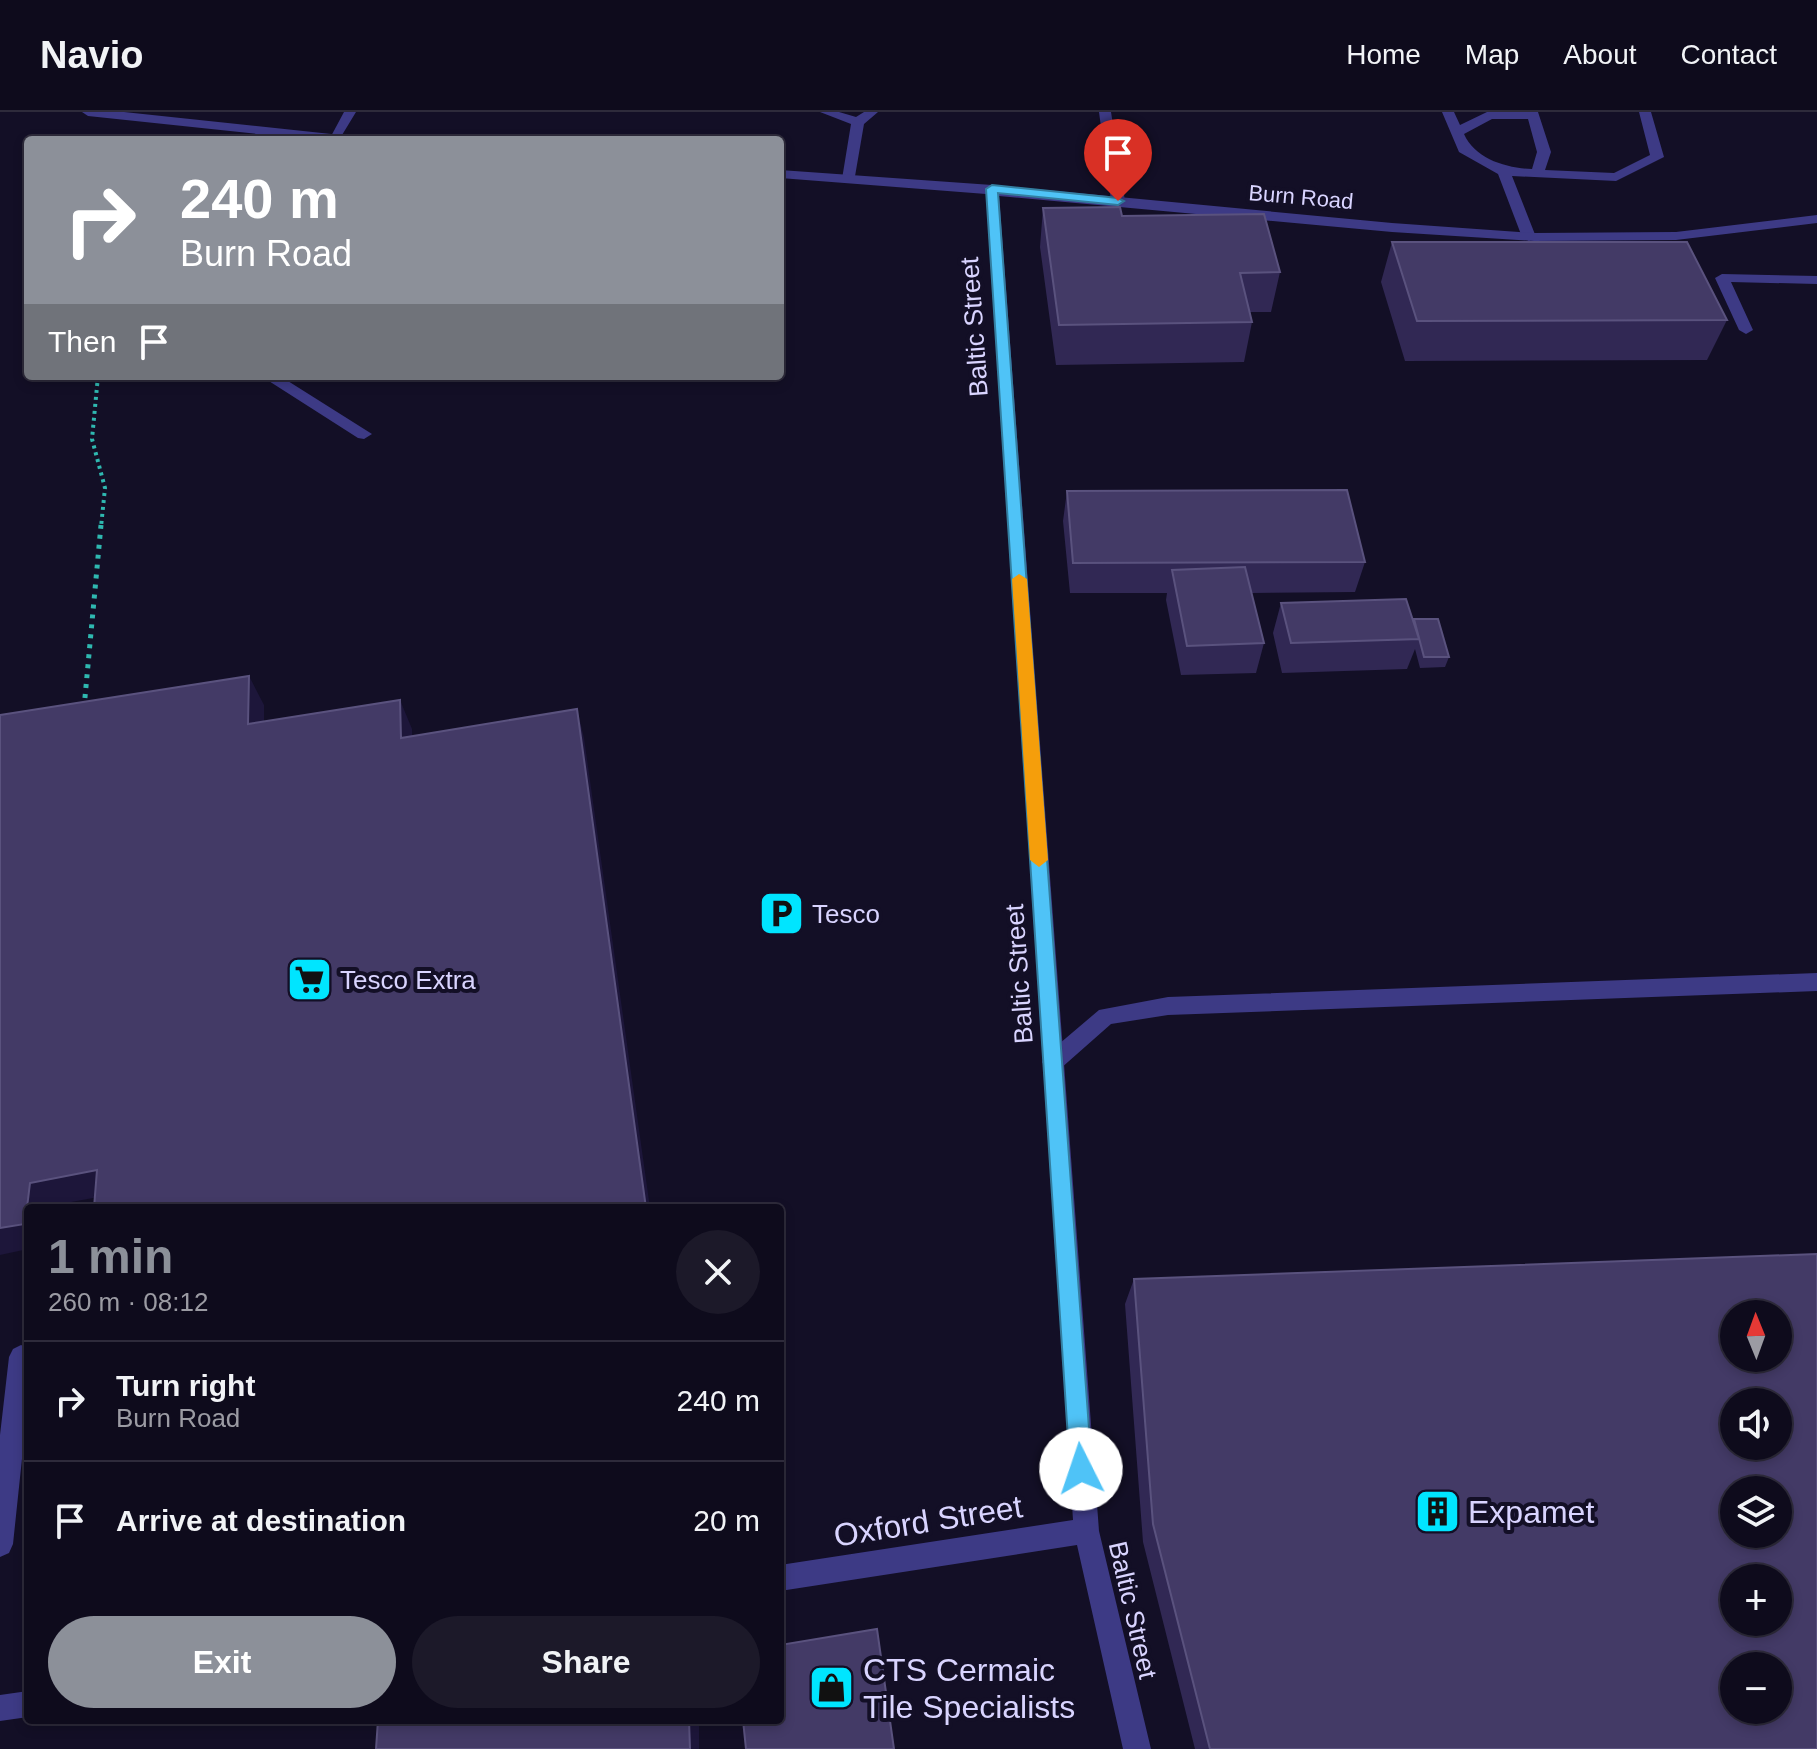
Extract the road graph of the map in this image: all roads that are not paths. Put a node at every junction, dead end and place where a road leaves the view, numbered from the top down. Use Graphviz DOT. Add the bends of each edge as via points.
graph roads {
  1 [pos="88,112"];
  2 [pos="350,112"];
  3 [pos="826,112"];
  4 [pos="872,112"];
  5 [pos="1105,112"];
  6 [pos="1448,112"];
  7 [pos="1645,112"];
  8 [pos="1532,113"];
  9 [pos="858,122"];
  10 [pos="1457,132"];
  11 [pos="315,136"];
  12 [pos="335,136"];
  13 [pos="1504,172"];
  14 [pos="784,174"];
  15 [pos="1537,174"];
  16 [pos="849,179"];
  17 [pos="992,189"];
  18 [pos="1118,201"];
  19 [pos="1817,219"];
  20 [pos="1529,237"];
  21 [pos="1817,280"];
  22 [pos="1746,330"];
  23 [pos="276,380"];
  24 [pos="364,434"];
  25 [pos="1817,982"];
  26 [pos="1053,1062"];
  27 [pos="21,1357"];
  28 [pos="1086,1531"];
  29 [pos="0,1544"];
  30 [pos="784,1577"];
  31 [pos="24,1705"];
  32 [pos="0,1708"];
  33 [pos="1137,1749"];
  1 -- 11 [label="street"];
  2 -- 12 [label="street"];
  3 -- 9 [label="street"];
  4 -- 9 [label="street"];
  5 -- 18 [label="street"];
  6 -- 10 [label="street"];
  7 -- 15 [label="street" via="1657,157 1616,177"];
  8 -- 10 [label="street" via="1490,115"];
  8 -- 15 [label="street" via="1544,152"];
  9 -- 16 [label="street"];
  10 -- 13 [label="street" via="1464,149"];
  13 -- 15 [label="street"];
  13 -- 20 [label="street"];
  14 -- 16 [label="street, Burn Road"];
  16 -- 17 [label="street, Burn Road"];
  17 -- 18 [label="street, Burn Road"];
  17 -- 26 [label="street, Baltic Street"];
  18 -- 20 [label="street, Burn Road"];
  19 -- 20 [label="street, Burn Road" via="1717,232"];
  21 -- 22 [label="street" via="1722,278"];
  23 -- 24 [label="street"];
  25 -- 26 [label="street" via="1168,1006 1106,1016"];
  26 -- 28 [label="street, Baltic Street"];
  27 -- 29 [label="street"];
  28 -- 30 [label="street, Oxford Street"];
  28 -- 33 [label="street, Baltic Street"];
  31 -- 32 [label="street"];
}
